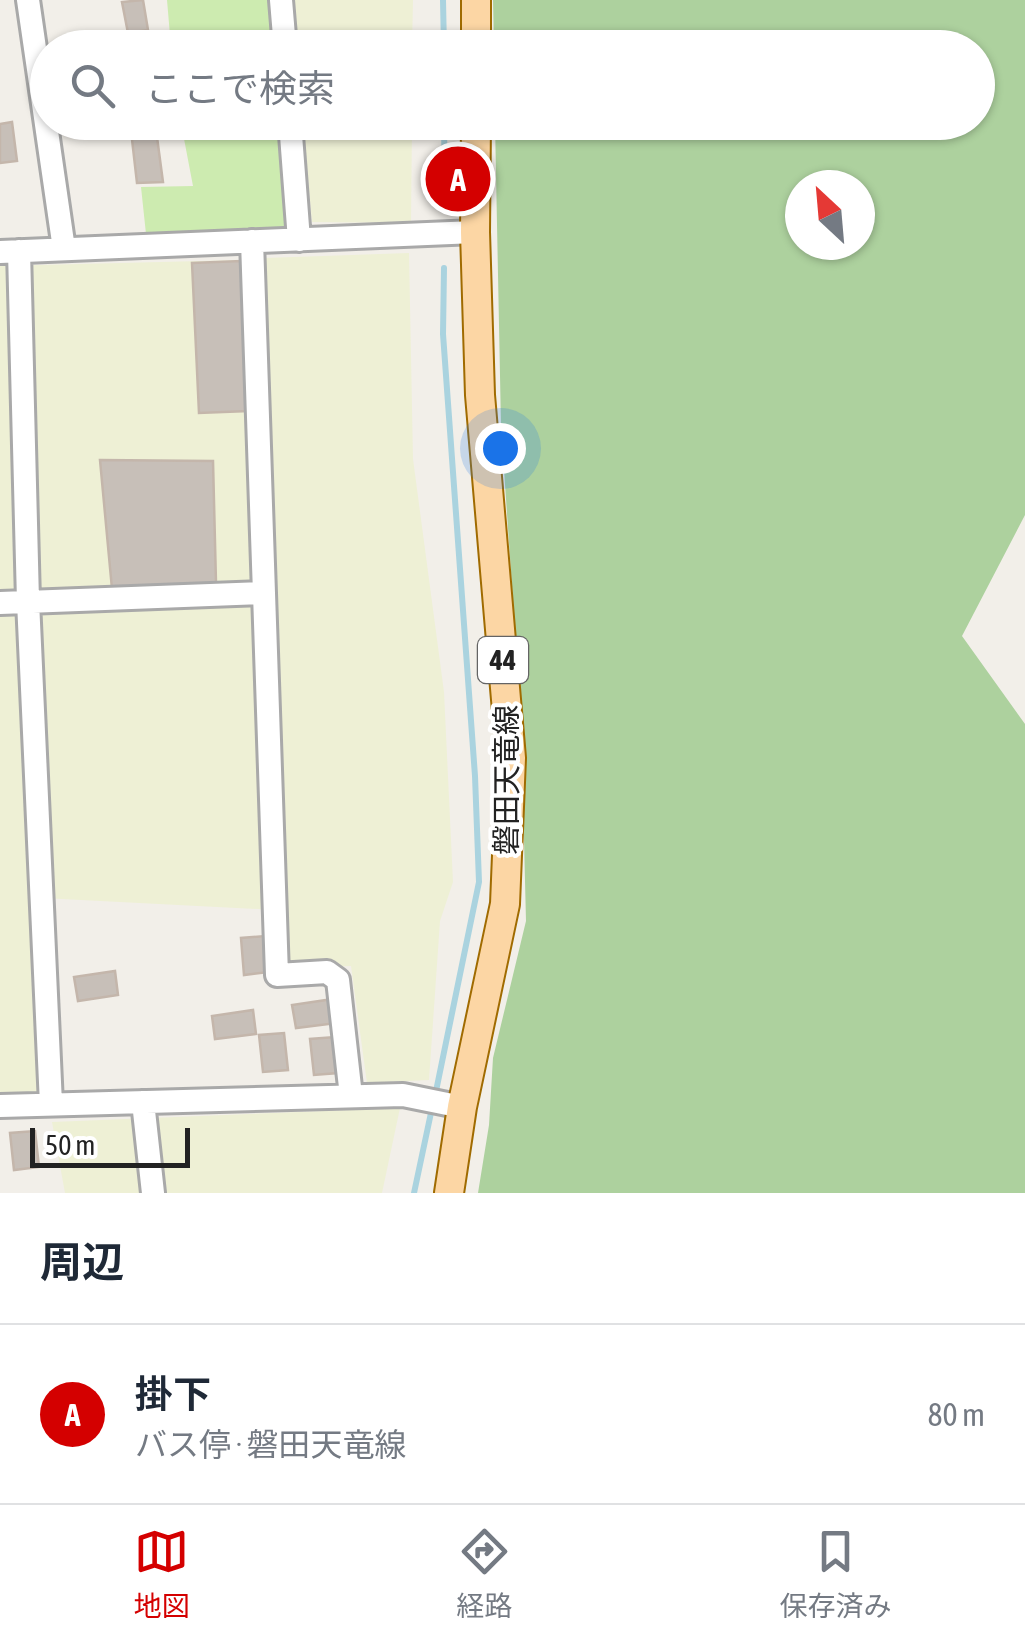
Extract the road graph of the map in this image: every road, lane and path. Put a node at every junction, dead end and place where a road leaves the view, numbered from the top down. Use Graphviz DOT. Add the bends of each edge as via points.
graph roads {
  1 [pos="28,0"];
  2 [pos="281,0"];
  3 [pos="476,0"];
  4 [pos="32,30"];
  5 [pos="284,30"];
  6 [pos="476,30"];
  7 [pos="48,140"];
  8 [pos="291,140"];
  9 [pos="476,140"];
  10 [pos="475,232"];
  11 [pos="299,240"];
  12 [pos="252,241"];
  13 [pos="64,249"];
  14 [pos="10,251"];
  15 [pos="264,593"];
  16 [pos="28,601"];
  17 [pos="0,602"];
  18 [pos="350,1096"];
  19 [pos="142,1102"];
  20 [pos="51,1104"];
  21 [pos="0,1106"];
  22 [pos="462,1107"];
  23 [pos="153,1193"];
  24 [pos="449,1193"];
  1 -- 4 [label="street"];
  2 -- 5 [label="street"];
  3 -- 6 [label="main road"];
  7 -- 13 [label="street"];
  8 -- 11 [label="street"];
  9 -- 10 [label="main road, 磐田天竜線 / 44"];
  10 -- 11 [label="street"];
  10 -- 22 [label="main road, 磐田天竜線 / 44" via="480,396 511,758 505,904"];
  11 -- 12 [label="street"];
  12 -- 13 [label="street"];
  12 -- 15 [label="street"];
  13 -- 14 [label="street"];
  14 -- 16 [label="street"];
  15 -- 16 [label="street"];
  15 -- 18 [label="street" via="277,975 327,972 338,980"];
  16 -- 17 [label="street"];
  16 -- 20 [label="street"];
  18 -- 19 [label="street"];
  18 -- 22 [label="street" via="402,1095"];
  19 -- 20 [label="street"];
  19 -- 23 [label="street"];
  20 -- 21 [label="street"];
  22 -- 24 [label="main road, 磐田天竜線 / 44"];
}
